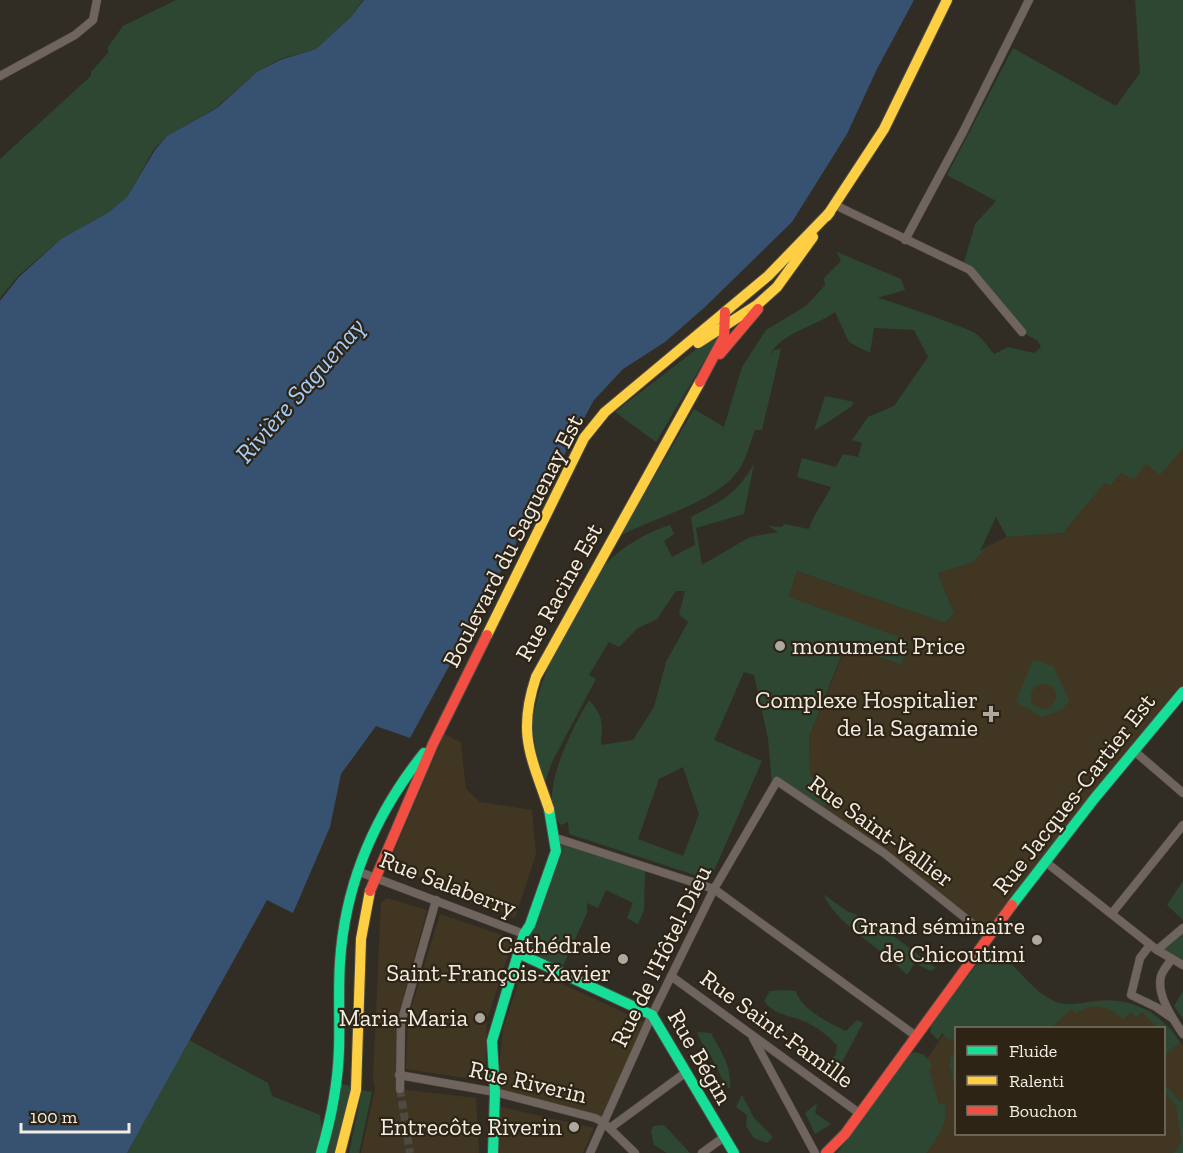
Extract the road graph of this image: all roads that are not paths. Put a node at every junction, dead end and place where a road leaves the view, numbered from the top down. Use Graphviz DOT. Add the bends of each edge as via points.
graph roads {
  1 [pos="97,0"];
  2 [pos="947,0"];
  3 [pos="1029,0"];
  4 [pos="0,76"];
  5 [pos="832,208"];
  6 [pos="905,240"];
  7 [pos="777,286"];
  8 [pos="725,312"];
  9 [pos="724,327"];
  10 [pos="1022,332"];
  11 [pos="651,375"];
  12 [pos="699,380"];
  13 [pos="1183,692"];
  14 [pos="433,744"];
  15 [pos="1132,750"];
  16 [pos="777,781"];
  17 [pos="1183,794"];
  18 [pos="1183,825"];
  19 [pos="556,838"];
  20 [pos="1047,863"];
  21 [pos="357,870"];
  22 [pos="374,877"];
  23 [pos="714,890"];
  24 [pos="436,900"];
  25 [pos="1113,912"];
  26 [pos="1183,928"];
  27 [pos="524,934"];
  28 [pos="989,937"];
  29 [pos="1154,947"];
  30 [pos="518,953"];
  31 [pos="1172,959"];
  32 [pos="1183,965"];
  33 [pos="671,976"];
  34 [pos="652,1015"];
  35 [pos="1172,1018"];
  36 [pos="1183,1034"];
  37 [pos="916,1035"];
  38 [pos="752,1036"];
  39 [pos="685,1073"];
  40 [pos="399,1075"];
  41 [pos="400,1089"];
  42 [pos="495,1092"];
  43 [pos="859,1113"];
  44 [pos="603,1122"];
  45 [pos="610,1128"];
  46 [pos="724,1137"];
  47 [pos="321,1153"];
  48 [pos="340,1153"];
  49 [pos="493,1153"];
  50 [pos="590,1153"];
  51 [pos="635,1153"];
  52 [pos="702,1153"];
  53 [pos="734,1153"];
  54 [pos="815,1153"];
  55 [pos="826,1153"];
  1 -- 4 [label="street" via="93,20 75,35"];
  2 -- 5 [label="main road, Boulevard du Saguenay Est" via="884,129"];
  3 -- 6 [label="street"];
  5 -- 6 [label="street"];
  5 -- 7 [label="main road, Boulevard du Saguenay Est"];
  5 -- 8 [label="main road, Boulevard du Saguenay Est" via="768,276"];
  6 -- 10 [label="street" via="970,270"];
  7 -- 9 [label="main road, Boulevard du Saguenay Est"];
  7 -- 12 [label="main road, Rue Racine Est"];
  8 -- 9 [label="main road, Rue Racine Est"];
  8 -- 11 [label="main road, Boulevard du Saguenay Est"];
  9 -- 11 [label="main road, Boulevard du Saguenay Est"];
  9 -- 12 [label="main road, Rue Racine Est" via="724,337"];
  11 -- 14 [label="main road, Boulevard du Saguenay Est" via="605,412 584,438"];
  12 -- 19 [label="main road, Rue Racine Est" via="529,696 526,715 530,752 550,806"];
  13 -- 15 [label="main road, Rue Jacques-Cartier Est"];
  14 -- 21 [label="main road, Boulevard du Saguenay Est" via="406,774 383,811"];
  14 -- 22 [label="main road, Boulevard du Saguenay Est"];
  15 -- 17 [label="street"];
  15 -- 20 [label="main road, Rue Jacques-Cartier Est"];
  16 -- 23 [label="street, Rue de l'Hôtel-Dieu"];
  16 -- 28 [label="street, Rue Saint-Vallier" via="884,853"];
  18 -- 25 [label="street"];
  19 -- 23 [label="street"];
  19 -- 27 [label="main road, Rue Racine Est" via="556,850"];
  20 -- 25 [label="street"];
  20 -- 28 [label="main road, Rue Jacques-Cartier Est"];
  21 -- 22 [label="street, Rue Salaberry"];
  21 -- 47 [label="main road, Boulevard du Saguenay Est" via="341,948 339,1053 330,1124"];
  22 -- 24 [label="street, Rue Salaberry"];
  22 -- 48 [label="main road, Boulevard du Saguenay Est" via="361,939 356,1090"];
  23 -- 33 [label="street, Rue de l'Hôtel-Dieu"];
  23 -- 37 [label="street"];
  24 -- 27 [label="street, Rue Salaberry"];
  24 -- 40 [label="street" via="401,1023"];
  25 -- 29 [label="street"];
  26 -- 29 [label="street"];
  27 -- 30 [label="main road, Rue Racine Est"];
  28 -- 37 [label="main road, Rue Jacques-Cartier Est"];
  29 -- 31 [label="street"];
  29 -- 35 [label="street" via="1140,958 1131,995"];
  30 -- 34 [label="main road, Rue Bégin"];
  30 -- 42 [label="main road, Rue Racine Est" via="492,1041"];
  31 -- 32 [label="street"];
  31 -- 35 [label="street" via="1161,976 1162,993"];
  33 -- 34 [label="street, Rue de l'Hôtel-Dieu"];
  33 -- 38 [label="street, Rue Saint-Famille"];
  34 -- 39 [label="main road, Rue Bégin"];
  34 -- 44 [label="street, Rue de l'Hôtel-Dieu"];
  35 -- 36 [label="street"];
  37 -- 43 [label="main road, Rue Jacques-Cartier Est"];
  38 -- 43 [label="street, Rue Saint-Famille"];
  38 -- 54 [label="street"];
  39 -- 45 [label="street"];
  39 -- 46 [label="main road, Rue Bégin"];
  40 -- 41 [label="street"];
  40 -- 42 [label="street, Rue Riverin"];
  42 -- 44 [label="street, Rue Riverin"];
  42 -- 49 [label="main road, Rue Racine Est"];
  43 -- 55 [label="main road, Rue Jacques-Cartier Est"];
  44 -- 45 [label="street, Rue Riverin"];
  44 -- 50 [label="street, Rue de l'Hôtel-Dieu"];
  45 -- 51 [label="street, Rue Riverin"];
  46 -- 52 [label="street"];
  46 -- 53 [label="main road, Rue Bégin"];
}
